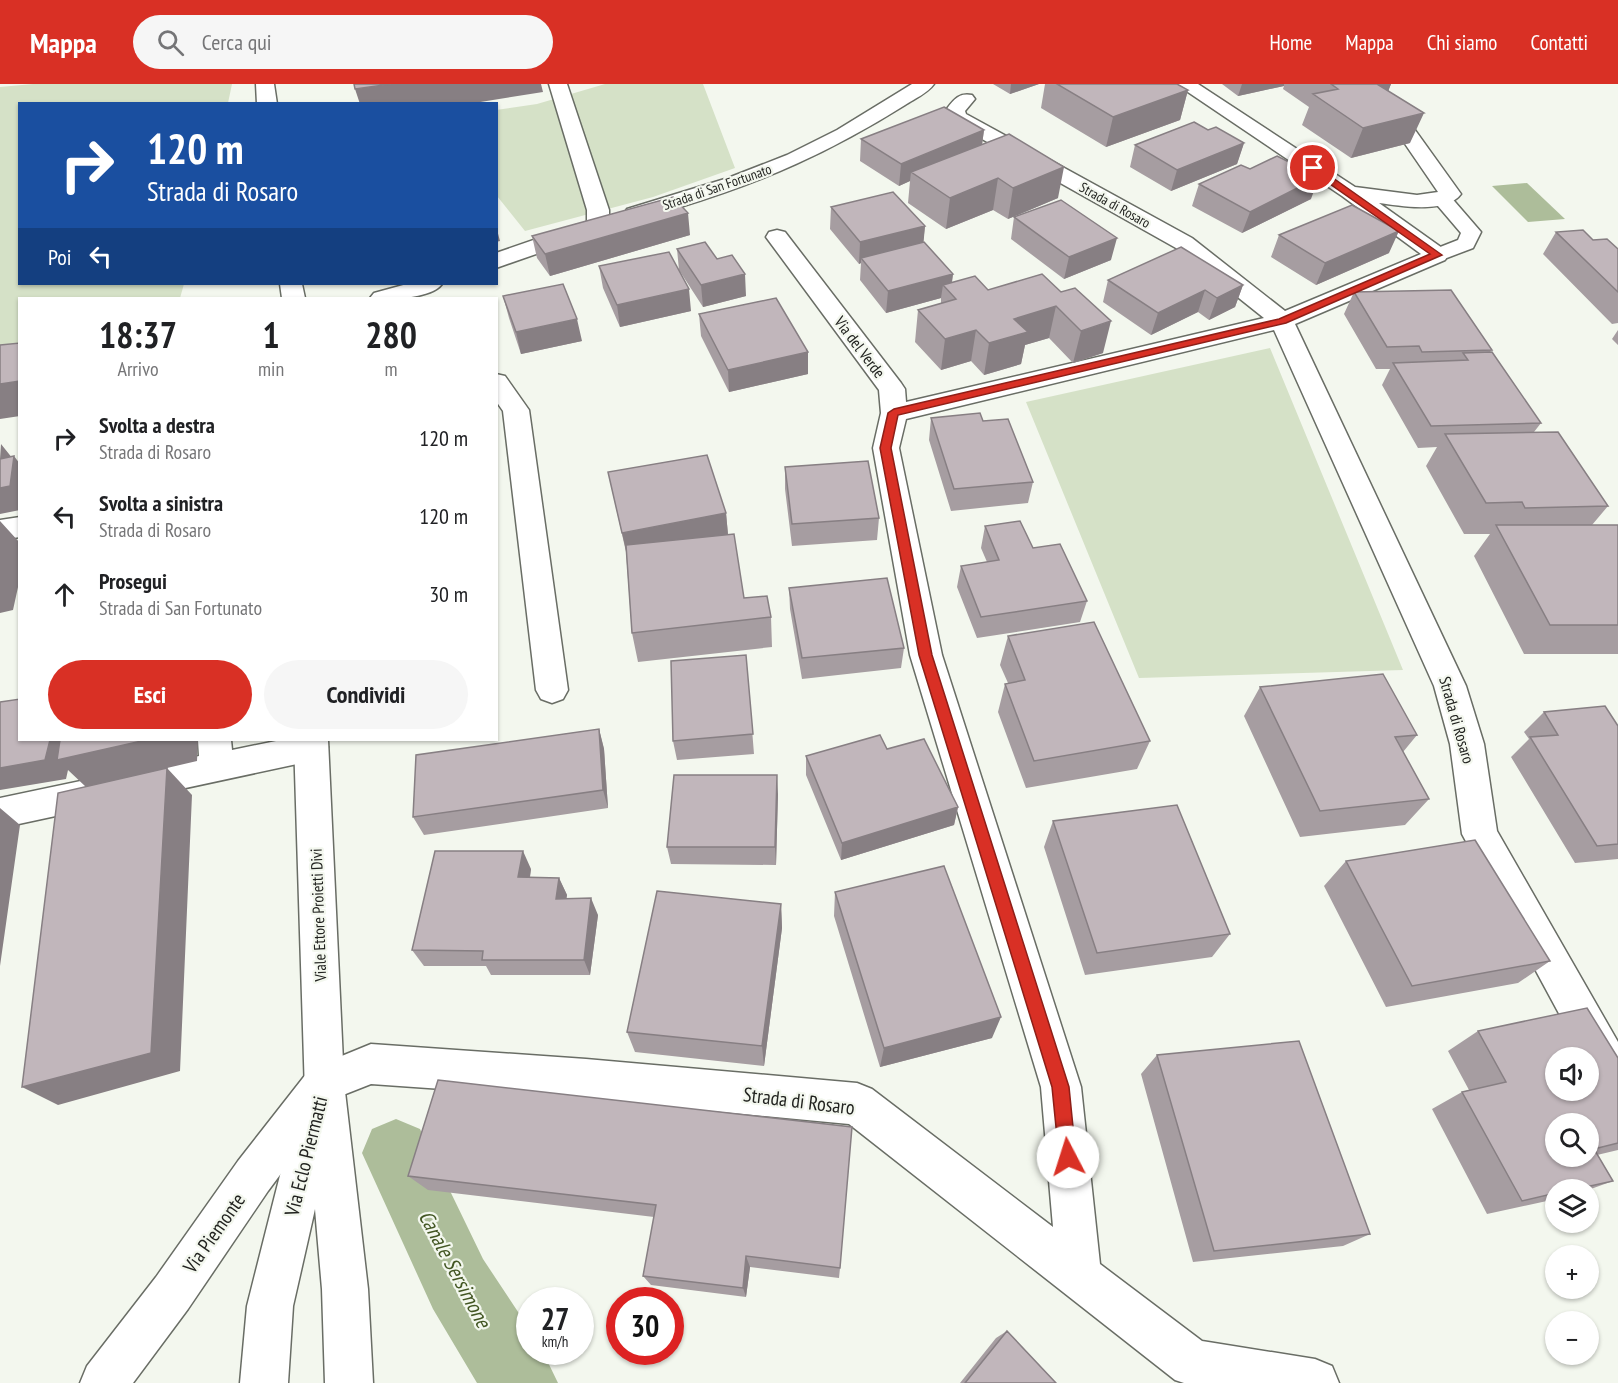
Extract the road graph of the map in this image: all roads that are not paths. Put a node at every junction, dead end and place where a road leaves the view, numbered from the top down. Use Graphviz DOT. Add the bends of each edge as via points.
graph roads {
  1 [pos="265,84"];
  2 [pos="558,84"];
  3 [pos="925,84"];
  4 [pos="1185,84"];
  5 [pos="1373,84"];
  6 [pos="965,99"];
  7 [pos="267,102"];
  8 [pos="1349,192"];
  9 [pos="1442,199"];
  10 [pos="598,225"];
  11 [pos="777,237"];
  12 [pos="1437,255"];
  13 [pos="498,260"];
  14 [pos="427,285"];
  15 [pos="385,297"];
  16 [pos="1282,321"];
  17 [pos="498,385"];
  18 [pos="894,413"];
  19 [pos="18,527"];
  20 [pos="0,530"];
  21 [pos="552,690"];
  22 [pos="311,743"];
  23 [pos="216,753"];
  24 [pos="0,813"];
  25 [pos="1618,1082"];
  26 [pos="324,1083"];
  27 [pos="1079,1275"];
  28 [pos="1199,1373"];
  29 [pos="104,1383"];
  30 [pos="264,1383"];
  31 [pos="349,1383"];
  32 [pos="1315,1383"];
  1 -- 7 [label="street"];
  2 -- 10 [label="street" via="598,210"];
  3 -- 10 [label="street, Strada di San Fortunato" via="796,159 707,193"];
  4 -- 8 [label="street"];
  5 -- 9 [label="street" via="1450,194"];
  6 -- 16 [label="street, Strada di Rosaro" via="955,111 957,117 1184,243"];
  8 -- 9 [label="street" via="1428,202"];
  8 -- 12 [label="street"];
  9 -- 12 [label="lane" via="1471,232 1466,244"];
  10 -- 13 [label="street, Strada di San Fortunato"];
  11 -- 18 [label="street, Via del Verde" via="892,389"];
  12 -- 16 [label="street"];
  14 -- 15 [label="street"];
  16 -- 18 [label="street"];
  16 -- 25 [label="street, Strada di Rosaro" via="1450,686 1467,744 1480,834"];
  17 -- 21 [label="street" via="516,410"];
  18 -- 27 [label="street, Via del Verde" via="886,448 926,655 1061,1087"];
  19 -- 20 [label="street"];
  22 -- 23 [label="street, Viale Ettore Proietti Divi"];
  22 -- 26 [label="street, Viale Ettore Proietti Divi"];
  23 -- 24 [label="street, Viale Ettore Proietti Divi"];
  26 -- 27 [label="street, Strada di Rosaro" via="370,1064 857,1104"];
  26 -- 29 [label="street, Via Piemonte"];
  26 -- 30 [label="street, Via Eclo Piermatti" via="270,1306"];
  26 -- 31 [label="street, Via Eclo Piermatti" via="345,1289"];
  27 -- 28 [label="street, Strada di Rosaro"];
  28 -- 32 [label="street, Strada di Rosaro"];
}
